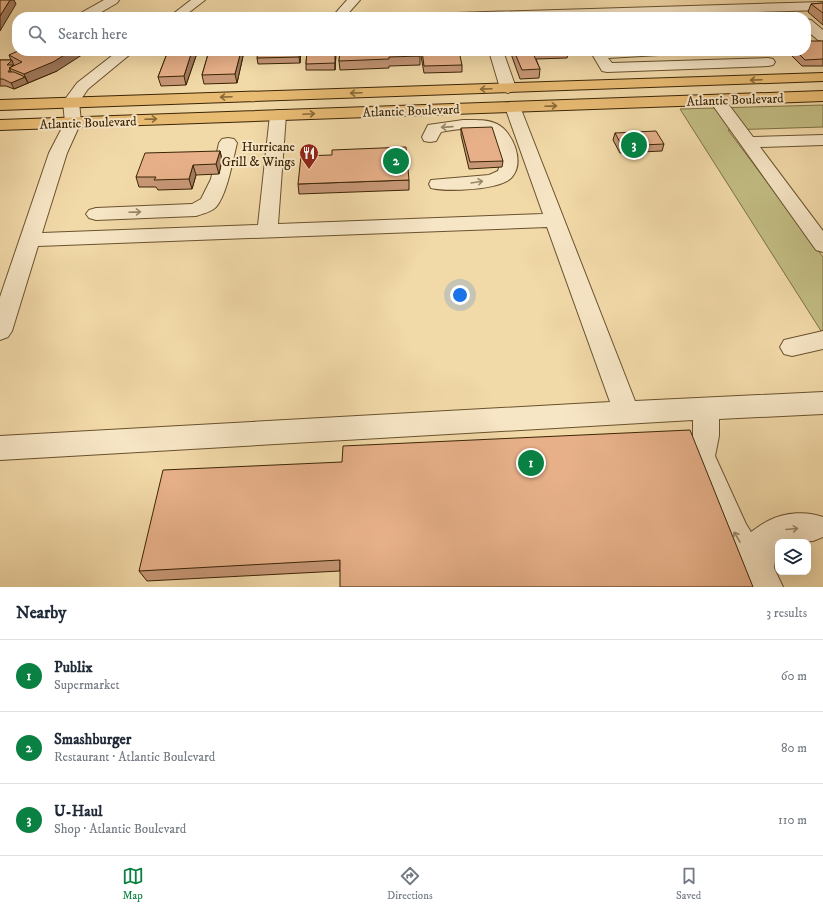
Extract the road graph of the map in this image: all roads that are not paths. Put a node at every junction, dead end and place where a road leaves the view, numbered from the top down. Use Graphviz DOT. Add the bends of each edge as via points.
graph roads {
  1 [pos="113,0"];
  2 [pos="199,0"];
  3 [pos="354,0"];
  4 [pos="787,4"];
  5 [pos="641,6"];
  6 [pos="823,6"];
  7 [pos="93,12"];
  8 [pos="182,12"];
  9 [pos="343,12"];
  10 [pos="599,12"];
  11 [pos="678,12"];
  12 [pos="709,12"];
  13 [pos="794,12"];
  14 [pos="811,27"];
  15 [pos="811,36"];
  16 [pos="822,36"];
  17 [pos="121,56"];
  18 [pos="498,56"];
  19 [pos="601,56"];
  20 [pos="763,56"];
  21 [pos="768,62"];
  22 [pos="607,68"];
  23 [pos="823,77"];
  24 [pos="784,79"];
  25 [pos="616,84"];
  26 [pos="823,96"];
  27 [pos="511,97"];
  28 [pos="717,100"];
  29 [pos="71,102"];
  30 [pos="0,105"];
  31 [pos="278,115"];
  32 [pos="73,122"];
  33 [pos="0,125"];
  34 [pos="430,137"];
  35 [pos="823,140"];
  36 [pos="749,142"];
  37 [pos="228,143"];
  38 [pos="438,184"];
  39 [pos="96,214"];
  40 [pos="554,220"];
  41 [pos="267,231"];
  42 [pos="30,240"];
  43 [pos="823,245"];
  44 [pos="0,331"];
  45 [pos="823,340"];
  46 [pos="792,347"];
  47 [pos="823,403"];
  48 [pos="706,408"];
  49 [pos="626,412"];
  50 [pos="0,448"];
  51 [pos="813,527"];
  52 [pos="762,579"];
  1 -- 7 [label="street"];
  2 -- 8 [label="street"];
  3 -- 9 [label="street"];
  4 -- 6 [label="street"];
  4 -- 12 [label="street"];
  4 -- 13 [label="street"];
  5 -- 10 [label="street"];
  5 -- 11 [label="street"];
  14 -- 16 [label="street"];
  15 -- 16 [label="street"];
  17 -- 29 [label="street" via="82,86"];
  18 -- 27 [label="street"];
  19 -- 22 [label="street"];
  20 -- 21 [label="street"];
  21 -- 22 [label="street"];
  21 -- 24 [label="street"];
  22 -- 25 [label="street"];
  23 -- 24 [label="highway, Atlantic Boulevard"];
  24 -- 25 [label="highway, Atlantic Boulevard, one-way"];
  25 -- 27 [label="highway, Atlantic Boulevard" via="610,89"];
  26 -- 28 [label="highway, Atlantic Boulevard"];
  27 -- 28 [label="highway, Atlantic Boulevard, one-way"];
  27 -- 29 [label="highway, Atlantic Boulevard, one-way"];
  31 -- 27 [label="highway, Atlantic Boulevard, one-way" via="396,110"];
  27 -- 40 [label="street"];
  28 -- 36 [label="street"];
  29 -- 30 [label="highway, Atlantic Boulevard"];
  29 -- 32 [label="street"];
  32 -- 31 [label="highway, Atlantic Boulevard, one-way"];
  31 -- 41 [label="street"];
  32 -- 33 [label="highway, Atlantic Boulevard"];
  32 -- 42 [label="street" via="58,153"];
  38 -- 34 [label="street, one-way" via="466,184 501,178 508,173 510,163 503,138 491,127 442,126 434,129"];
  35 -- 36 [label="street"];
  36 -- 43 [label="street"];
  39 -- 37 [label="street, one-way" via="196,210 209,203 220,179"];
  40 -- 41 [label="street"];
  40 -- 49 [label="street"];
  41 -- 42 [label="street"];
  42 -- 44 [label="street"];
  45 -- 46 [label="street"];
  47 -- 48 [label="street"];
  48 -- 49 [label="street"];
  52 -- 48 [label="street, one-way" via="735,534 702,456 706,436"];
  49 -- 50 [label="street"];
  52 -- 51 [label="street, one-way" via="761,543 780,530"];
}
